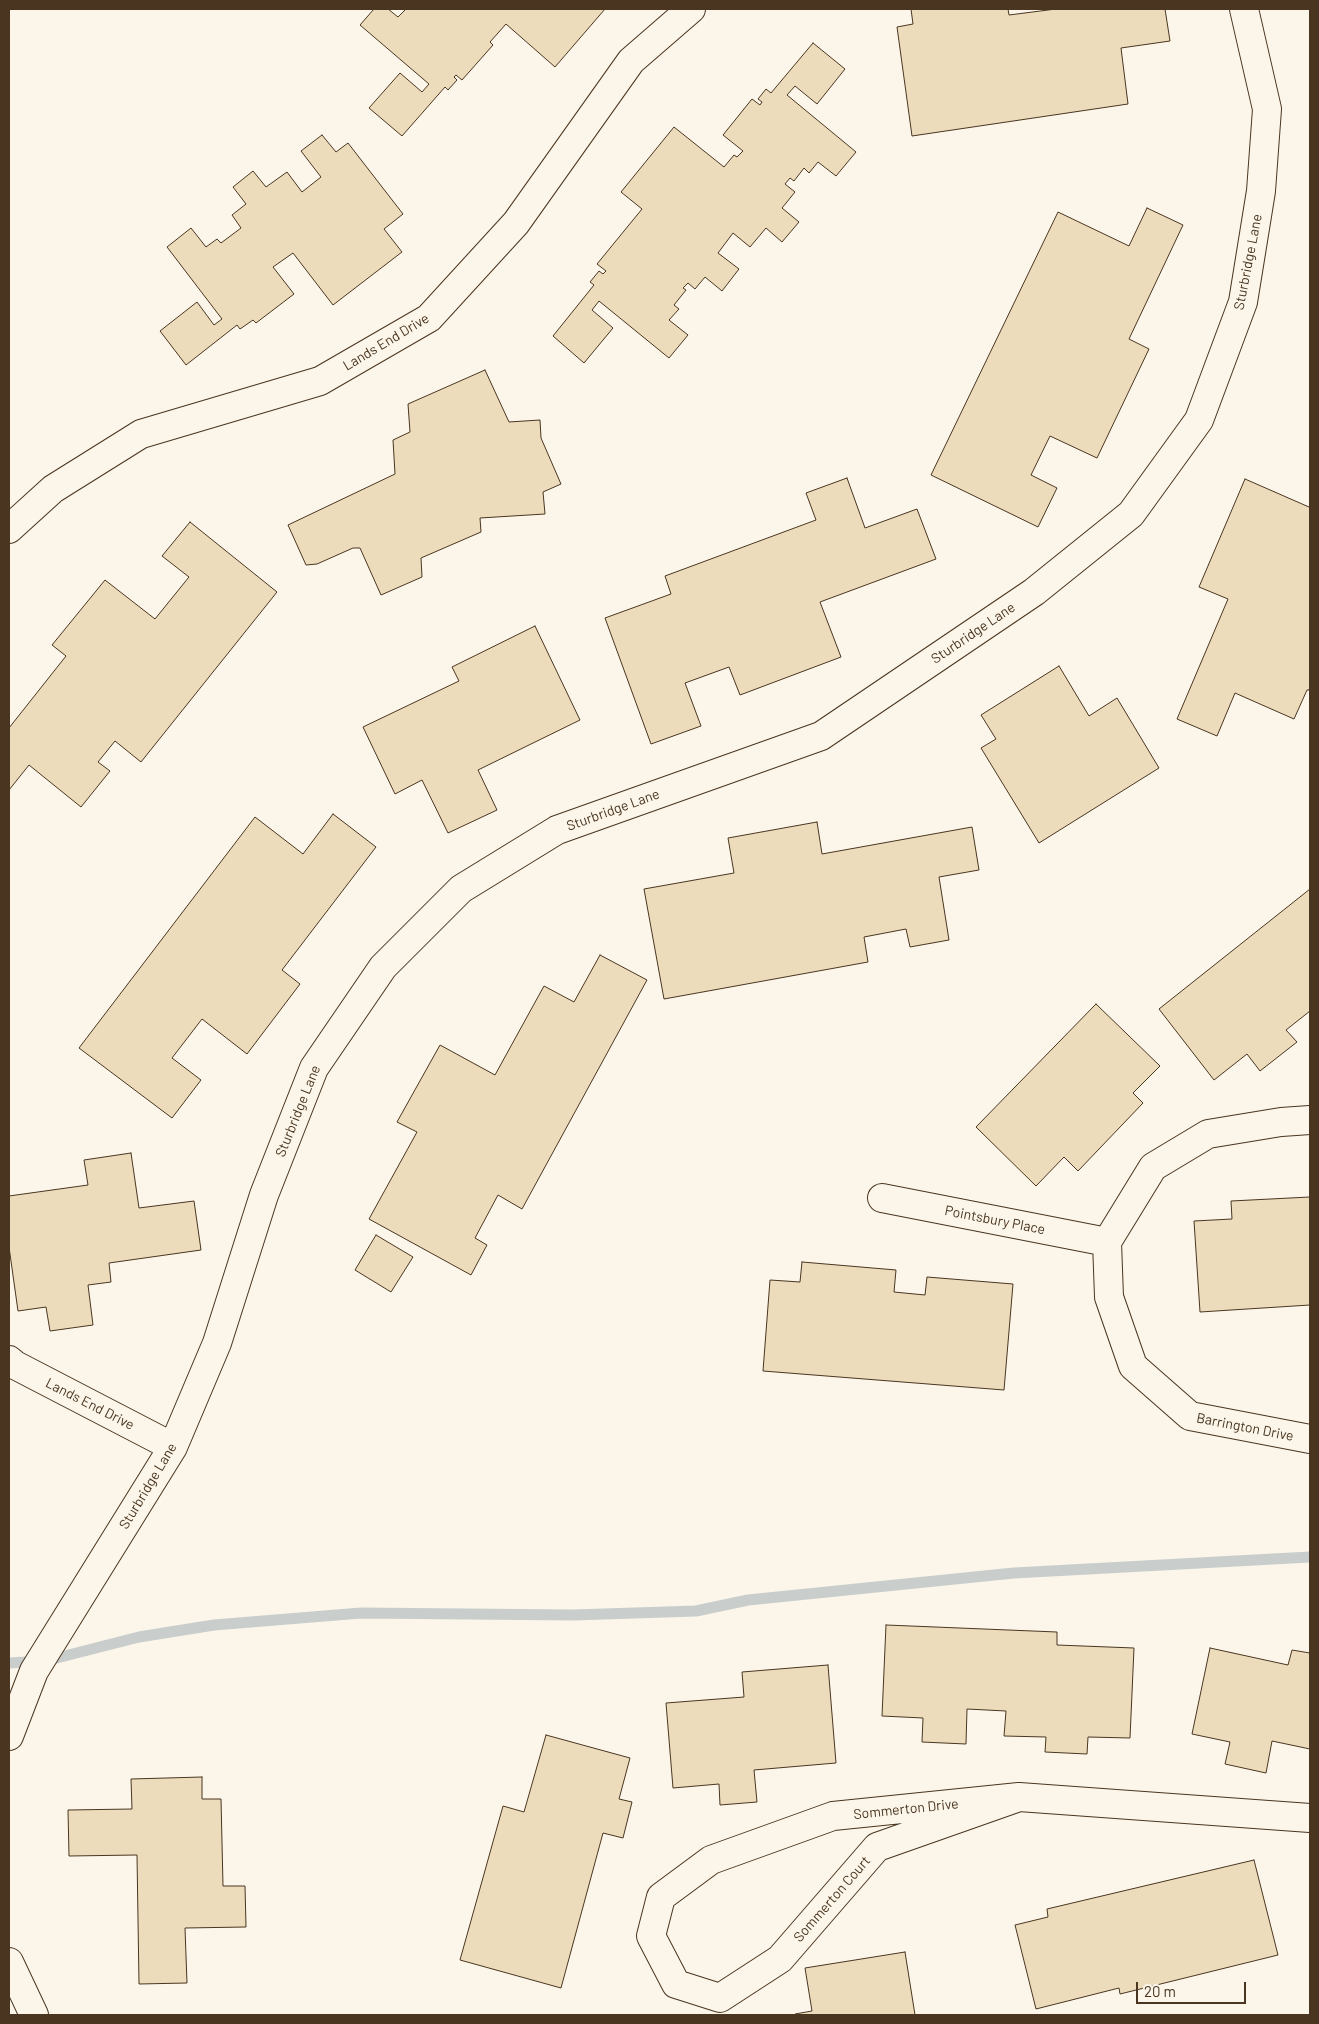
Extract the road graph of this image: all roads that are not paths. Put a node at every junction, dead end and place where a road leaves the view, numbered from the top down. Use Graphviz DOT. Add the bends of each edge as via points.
graph roads {
  1 [pos="691,9"];
  2 [pos="1244,9"];
  3 [pos="9,528"];
  4 [pos="1310,1120"];
  5 [pos="882,1198"];
  6 [pos="1107,1242"];
  7 [pos="9,1360"];
  8 [pos="1310,1439"];
  9 [pos="173,1447"];
  10 [pos="9,1736"];
  11 [pos="1019,1796"];
  12 [pos="1310,1818"];
  13 [pos="9,1962"];
  14 [pos="763,1970"];
  15 [pos="721,2007"];
  16 [pos="34,2015"];
  1 -- 3 [label="street, Lands End Drive" via="631,62 516,222 429,318 320,381 141,434 53,489"];
  2 -- 9 [label="street, Sturbridge Lane" via="1267,109 1261,191 1243,302 1199,420 1131,514 1034,592 821,736 557,830 462,889 383,967 314,1068 264,1195 218,1344"];
  4 -- 6 [label="street" via="1208,1134 1152,1167"];
  5 -- 6 [label="street, Pointsbury Place"];
  6 -- 8 [label="street, Barrington Drive" via="1109,1297 1133,1366 1190,1416"];
  7 -- 9 [label="street, Lands End Drive"];
  9 -- 10 [label="street, Sturbridge Lane" via="34,1671"];
  11 -- 12 [label="street, Sommerton Drive"];
  11 -- 14 [label="street, Sommerton Court" via="877,1847 780,1959"];
  11 -- 15 [label="street, Sommerton Drive" via="833,1816 711,1860 661,1897 651,1936 676,1984"];
  13 -- 16 [label="street"];
  14 -- 15 [label="street, Sommerton Drive"];
}
